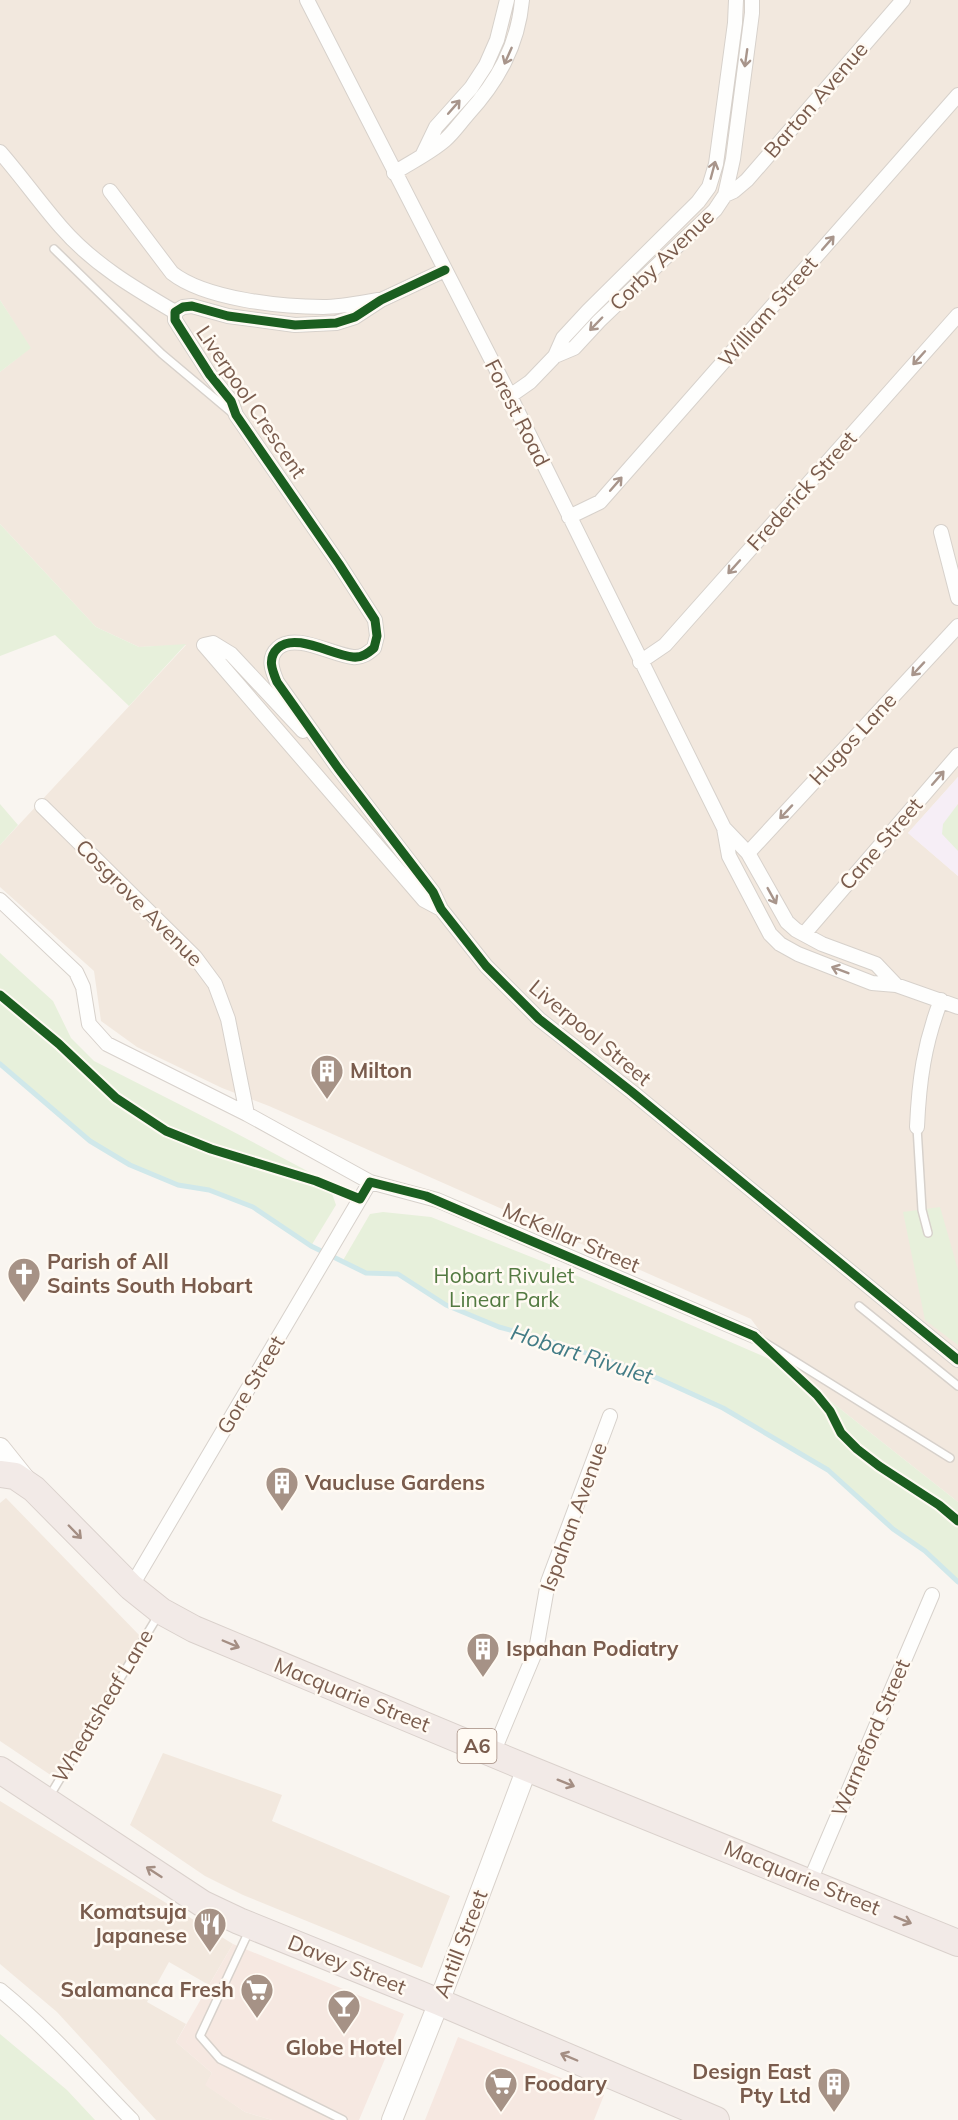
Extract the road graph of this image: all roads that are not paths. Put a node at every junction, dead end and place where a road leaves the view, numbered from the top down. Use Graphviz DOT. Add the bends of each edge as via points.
graph roads {
  1 [pos="307,0"];
  2 [pos="507,0"];
  3 [pos="522,0"];
  4 [pos="736,0"];
  5 [pos="752,0"];
  6 [pos="903,0"];
  7 [pos="958,95"];
  8 [pos="0,144"];
  9 [pos="422,156"];
  10 [pos="5,157"];
  11 [pos="394,173"];
  12 [pos="110,190"];
  13 [pos="725,195"];
  14 [pos="54,249"];
  15 [pos="445,270"];
  16 [pos="381,300"];
  17 [pos="176,312"];
  18 [pos="958,315"];
  19 [pos="555,357"];
  20 [pos="510,396"];
  21 [pos="236,415"];
  22 [pos="569,517"];
  23 [pos="941,532"];
  24 [pos="958,598"];
  25 [pos="958,626"];
  26 [pos="640,662"];
  27 [pos="271,667"];
  28 [pos="958,755"];
  29 [pos="338,768"];
  30 [pos="42,806"];
  31 [pos="724,828"];
  32 [pos="748,853"];
  33 [pos="0,900"];
  34 [pos="441,909"];
  35 [pos="804,934"];
  36 [pos="896,985"];
  37 [pos="940,1000"];
  38 [pos="958,1007"];
  39 [pos="247,1114"];
  40 [pos="917,1127"];
  41 [pos="370,1182"];
  42 [pos="928,1233"];
  43 [pos="859,1306"];
  44 [pos="754,1336"];
  45 [pos="958,1360"];
  46 [pos="958,1386"];
  47 [pos="610,1416"];
  48 [pos="0,1448"];
  49 [pos="950,1458"];
  50 [pos="0,1474"];
  51 [pos="34,1490"];
  52 [pos="131,1587"];
  53 [pos="932,1595"];
  54 [pos="161,1611"];
  55 [pos="493,1753"];
  56 [pos="527,1768"];
  57 [pos="0,1770"];
  58 [pos="46,1802"];
  59 [pos="810,1881"];
  60 [pos="251,1926"];
  61 [pos="958,1943"];
  62 [pos="0,1990"];
  63 [pos="439,2002"];
  64 [pos="132,2120"];
  65 [pos="344,2120"];
  66 [pos="392,2120"];
  67 [pos="716,2120"];
  1 -- 11 [label="street, Forest Road"];
  9 -- 2 [label="street, one-way" via="436,127 486,65"];
  3 -- 9 [label="street, one-way" via="512,48 500,73 446,139"];
  19 -- 4 [label="street, Corby Avenue, one-way" via="563,338 709,187 716,164"];
  5 -- 13 [label="street, Corby Avenue, one-way"];
  6 -- 13 [label="street, Barton Avenue" via="747,180"];
  22 -- 7 [label="street, William Street, one-way" via="600,502"];
  8 -- 10 [label="lane, Liverpool Crescent"];
  9 -- 11 [label="street"];
  10 -- 17 [label="street, Liverpool Crescent" via="62,229 94,260"];
  11 -- 15 [label="street, Forest Road"];
  12 -- 16 [label="street, Liverpool Crescent" via="172,273 185,283 264,303 325,307"];
  13 -- 19 [label="street, Corby Avenue, one-way" via="715,210 574,348"];
  14 -- 21 [label="lane, Liverpool Crescent" via="162,354"];
  15 -- 16 [label="street, Liverpool Crescent"];
  15 -- 20 [label="street, Forest Road"];
  16 -- 17 [label="street, Liverpool Crescent" via="355,317 315,325 228,316 192,306 183,306"];
  17 -- 21 [label="street, Liverpool Crescent" via="175,320 231,401"];
  18 -- 26 [label="street, Frederick Street, one-way" via="665,645"];
  19 -- 20 [label="street, Corby Avenue"];
  20 -- 22 [label="street, Forest Road"];
  21 -- 27 [label="street, Liverpool Crescent" via="375,620 374,648 365,655 354,657 297,642 283,643 273,652"];
  22 -- 26 [label="street, Forest Road"];
  23 -- 24 [label="street"];
  25 -- 32 [label="street, Hugos Lane, one-way"];
  26 -- 31 [label="street, Forest Road"];
  27 -- 29 [label="street, Liverpool Street" via="277,682"];
  35 -- 28 [label="street, Cane Street, one-way"];
  29 -- 34 [label="street, Liverpool Street" via="433,892"];
  29 -- 34 [label="street, Liverpool Street" via="231,654 213,643 204,645 424,900"];
  30 -- 39 [label="street, Cosgrove Avenue" via="195,957 215,984 228,1019"];
  31 -- 32 [label="street, Forest Road"];
  36 -- 31 [label="street, Forest Road, one-way" via="872,983 780,944 770,934 729,856"];
  32 -- 35 [label="street, Forest Road, one-way" via="787,922"];
  33 -- 39 [label="street, McKellar Street" via="76,972 84,987 89,1024 107,1044"];
  34 -- 45 [label="street, Liverpool Street" via="486,966 539,1019"];
  35 -- 36 [label="street, Forest Road" via="876,964"];
  36 -- 37 [label="street, Forest Road"];
  37 -- 38 [label="street, Forest Road"];
  37 -- 40 [label="street" via="930,1027 918,1088"];
  39 -- 41 [label="street, McKellar Street"];
  40 -- 42 [label="lane" via="922,1210"];
  41 -- 44 [label="street, McKellar Street" via="436,1200"];
  41 -- 52 [label="street, Gore Street"];
  43 -- 46 [label="lane"];
  44 -- 49 [label="lane, McKellar Street"];
  47 -- 55 [label="street, Ispahan Avenue" via="548,1582 536,1650"];
  48 -- 51 [label="street, Macquarie Street"];
  50 -- 51 [label="highway, A6" via="15,1476"];
  51 -- 52 [label="highway, Macquarie Street / A6, one-way"];
  52 -- 54 [label="highway, Macquarie Street / A6"];
  53 -- 59 [label="street, Warneford Street"];
  54 -- 55 [label="highway, Macquarie Street / A6, one-way" via="194,1629"];
  54 -- 58 [label="lane, Wheatsheaf Lane"];
  55 -- 56 [label="highway, Macquarie Street / A6"];
  56 -- 59 [label="highway, Macquarie Street / A6, one-way"];
  56 -- 63 [label="street, Antill Street"];
  57 -- 58 [label="highway, Davey Street"];
  60 -- 58 [label="highway, Davey Street, one-way" via="203,1904"];
  59 -- 61 [label="highway, Macquarie Street / A6, one-way"];
  60 -- 63 [label="highway, Davey Street"];
  60 -- 65 [label="lane" via="200,2036 220,2059"];
  62 -- 64 [label="street"];
  63 -- 66 [label="street, Antill Street"];
  67 -- 63 [label="highway, Davey Street, one-way"];
}
